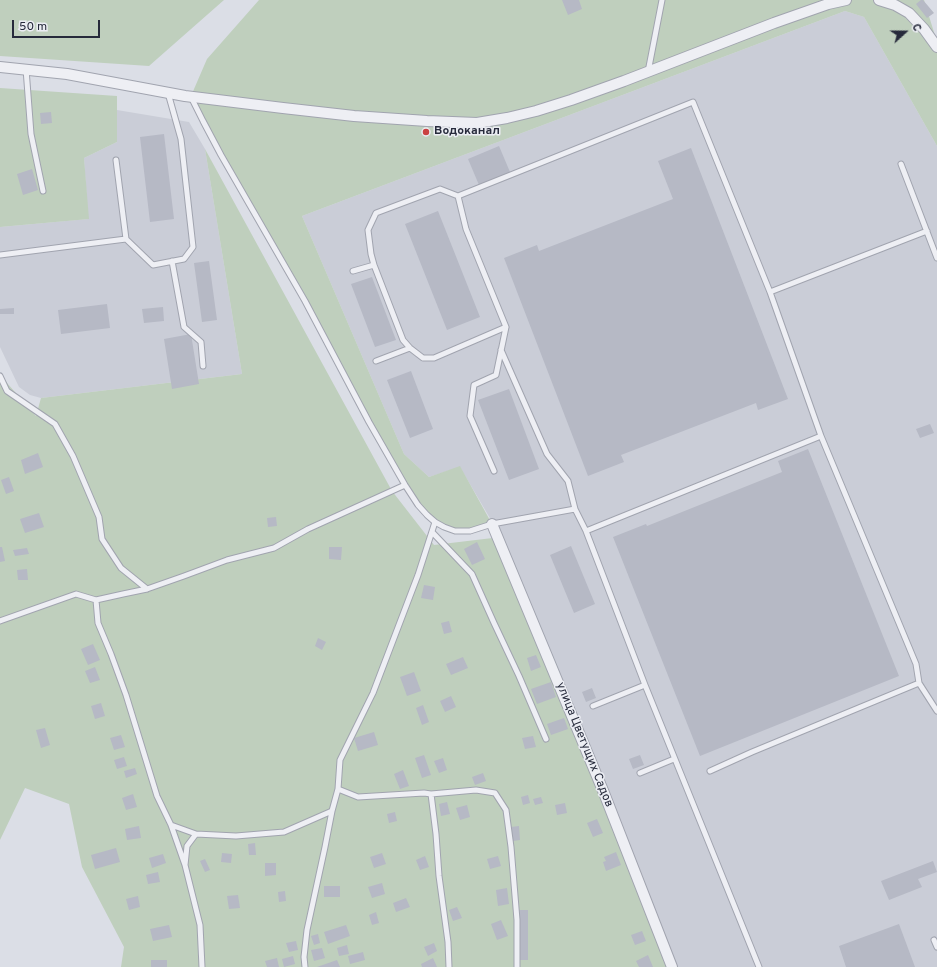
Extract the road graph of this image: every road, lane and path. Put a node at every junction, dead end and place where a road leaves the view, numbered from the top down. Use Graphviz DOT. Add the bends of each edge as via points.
graph roads {
  1 [pos="662,0"];
  2 [pos="846,0"];
  3 [pos="879,0"];
  4 [pos="937,47"];
  5 [pos="0,67"];
  6 [pos="26,69"];
  7 [pos="648,72"];
  8 [pos="167,92"];
  9 [pos="191,96"];
  10 [pos="116,160"];
  11 [pos="901,164"];
  12 [pos="43,191"];
  13 [pos="458,196"];
  14 [pos="927,231"];
  15 [pos="126,239"];
  16 [pos="0,255"];
  17 [pos="937,258"];
  18 [pos="172,261"];
  19 [pos="374,265"];
  20 [pos="353,271"];
  21 [pos="770,292"];
  22 [pos="506,327"];
  23 [pos="410,348"];
  24 [pos="501,350"];
  25 [pos="376,361"];
  26 [pos="203,366"];
  27 [pos="0,376"];
  28 [pos="821,436"];
  29 [pos="494,471"];
  30 [pos="405,485"];
  31 [pos="575,509"];
  32 [pos="435,522"];
  33 [pos="492,524"];
  34 [pos="586,531"];
  35 [pos="432,532"];
  36 [pos="146,589"];
  37 [pos="96,600"];
  38 [pos="0,621"];
  39 [pos="919,683"];
  40 [pos="645,685"];
  41 [pos="593,706"];
  42 [pos="937,711"];
  43 [pos="546,739"];
  44 [pos="674,759"];
  45 [pos="710,771"];
  46 [pos="640,773"];
  47 [pos="338,789"];
  48 [pos="431,794"];
  49 [pos="332,811"];
  50 [pos="171,825"];
  51 [pos="196,834"];
  52 [pos="185,865"];
  53 [pos="934,940"];
  54 [pos="937,947"];
  55 [pos="202,967"];
  56 [pos="305,967"];
  57 [pos="449,967"];
  58 [pos="517,967"];
  59 [pos="672,967"];
  60 [pos="759,967"];
  1 -- 7 [label="lane"];
  2 -- 7 [label="street" via="774,23"];
  3 -- 4 [label="street" via="908,13"];
  5 -- 6 [label="street"];
  6 -- 8 [label="street"];
  6 -- 12 [label="lane" via="31,134"];
  7 -- 9 [label="street" via="536,111 477,123 354,116"];
  8 -- 9 [label="street"];
  8 -- 18 [label="lane" via="181,139 193,247 184,259"];
  9 -- 30 [label="lane" via="221,155 305,301 365,416"];
  10 -- 15 [label="lane"];
  11 -- 14 [label="lane"];
  13 -- 19 [label="lane" via="440,188 376,213 368,230"];
  13 -- 21 [label="lane" via="693,102"];
  13 -- 22 [label="lane" via="466,229"];
  14 -- 17 [label="lane"];
  14 -- 21 [label="lane"];
  15 -- 16 [label="lane"];
  15 -- 18 [label="lane" via="153,265"];
  18 -- 26 [label="lane" via="184,327 201,342"];
  19 -- 20 [label="lane"];
  19 -- 23 [label="lane" via="403,340"];
  21 -- 28 [label="lane"];
  22 -- 23 [label="lane" via="434,358 423,358"];
  22 -- 24 [label="lane"];
  23 -- 25 [label="lane"];
  24 -- 29 [label="lane" via="496,375 474,385 470,416"];
  24 -- 31 [label="lane" via="547,454 568,481"];
  27 -- 36 [label="lane" via="7,391 55,424 73,456 99,517 102,539 120,568"];
  28 -- 34 [label="lane"];
  28 -- 39 [label="lane" via="916,664"];
  30 -- 32 [label="lane" via="418,505"];
  30 -- 36 [label="lane" via="308,529 274,548 227,560"];
  31 -- 33 [label="lane"];
  31 -- 34 [label="lane"];
  32 -- 33 [label="lane" via="455,531 470,531"];
  32 -- 35 [label="lane"];
  33 -- 59 [label="street, улица Цветущих Садов" via="604,793"];
  34 -- 40 [label="lane"];
  35 -- 43 [label="lane" via="472,574"];
  35 -- 47 [label="lane" via="373,693 340,760"];
  36 -- 37 [label="lane"];
  37 -- 38 [label="lane" via="76,594"];
  37 -- 50 [label="lane" via="98,623 126,695 157,796"];
  39 -- 42 [label="lane"];
  39 -- 45 [label="lane"];
  40 -- 41 [label="lane"];
  40 -- 44 [label="lane"];
  44 -- 46 [label="lane"];
  44 -- 60 [label="lane"];
  47 -- 48 [label="lane" via="358,797"];
  47 -- 49 [label="lane"];
  48 -- 57 [label="lane"];
  48 -- 58 [label="lane" via="476,790 495,793 506,810 517,920"];
  49 -- 51 [label="lane" via="284,832 236,836"];
  49 -- 56 [label="lane" via="307,930"];
  50 -- 51 [label="lane"];
  50 -- 52 [label="lane"];
  51 -- 52 [label="lane" via="187,846"];
  52 -- 55 [label="lane" via="200,925"];
  53 -- 54 [label="lane"];
}
